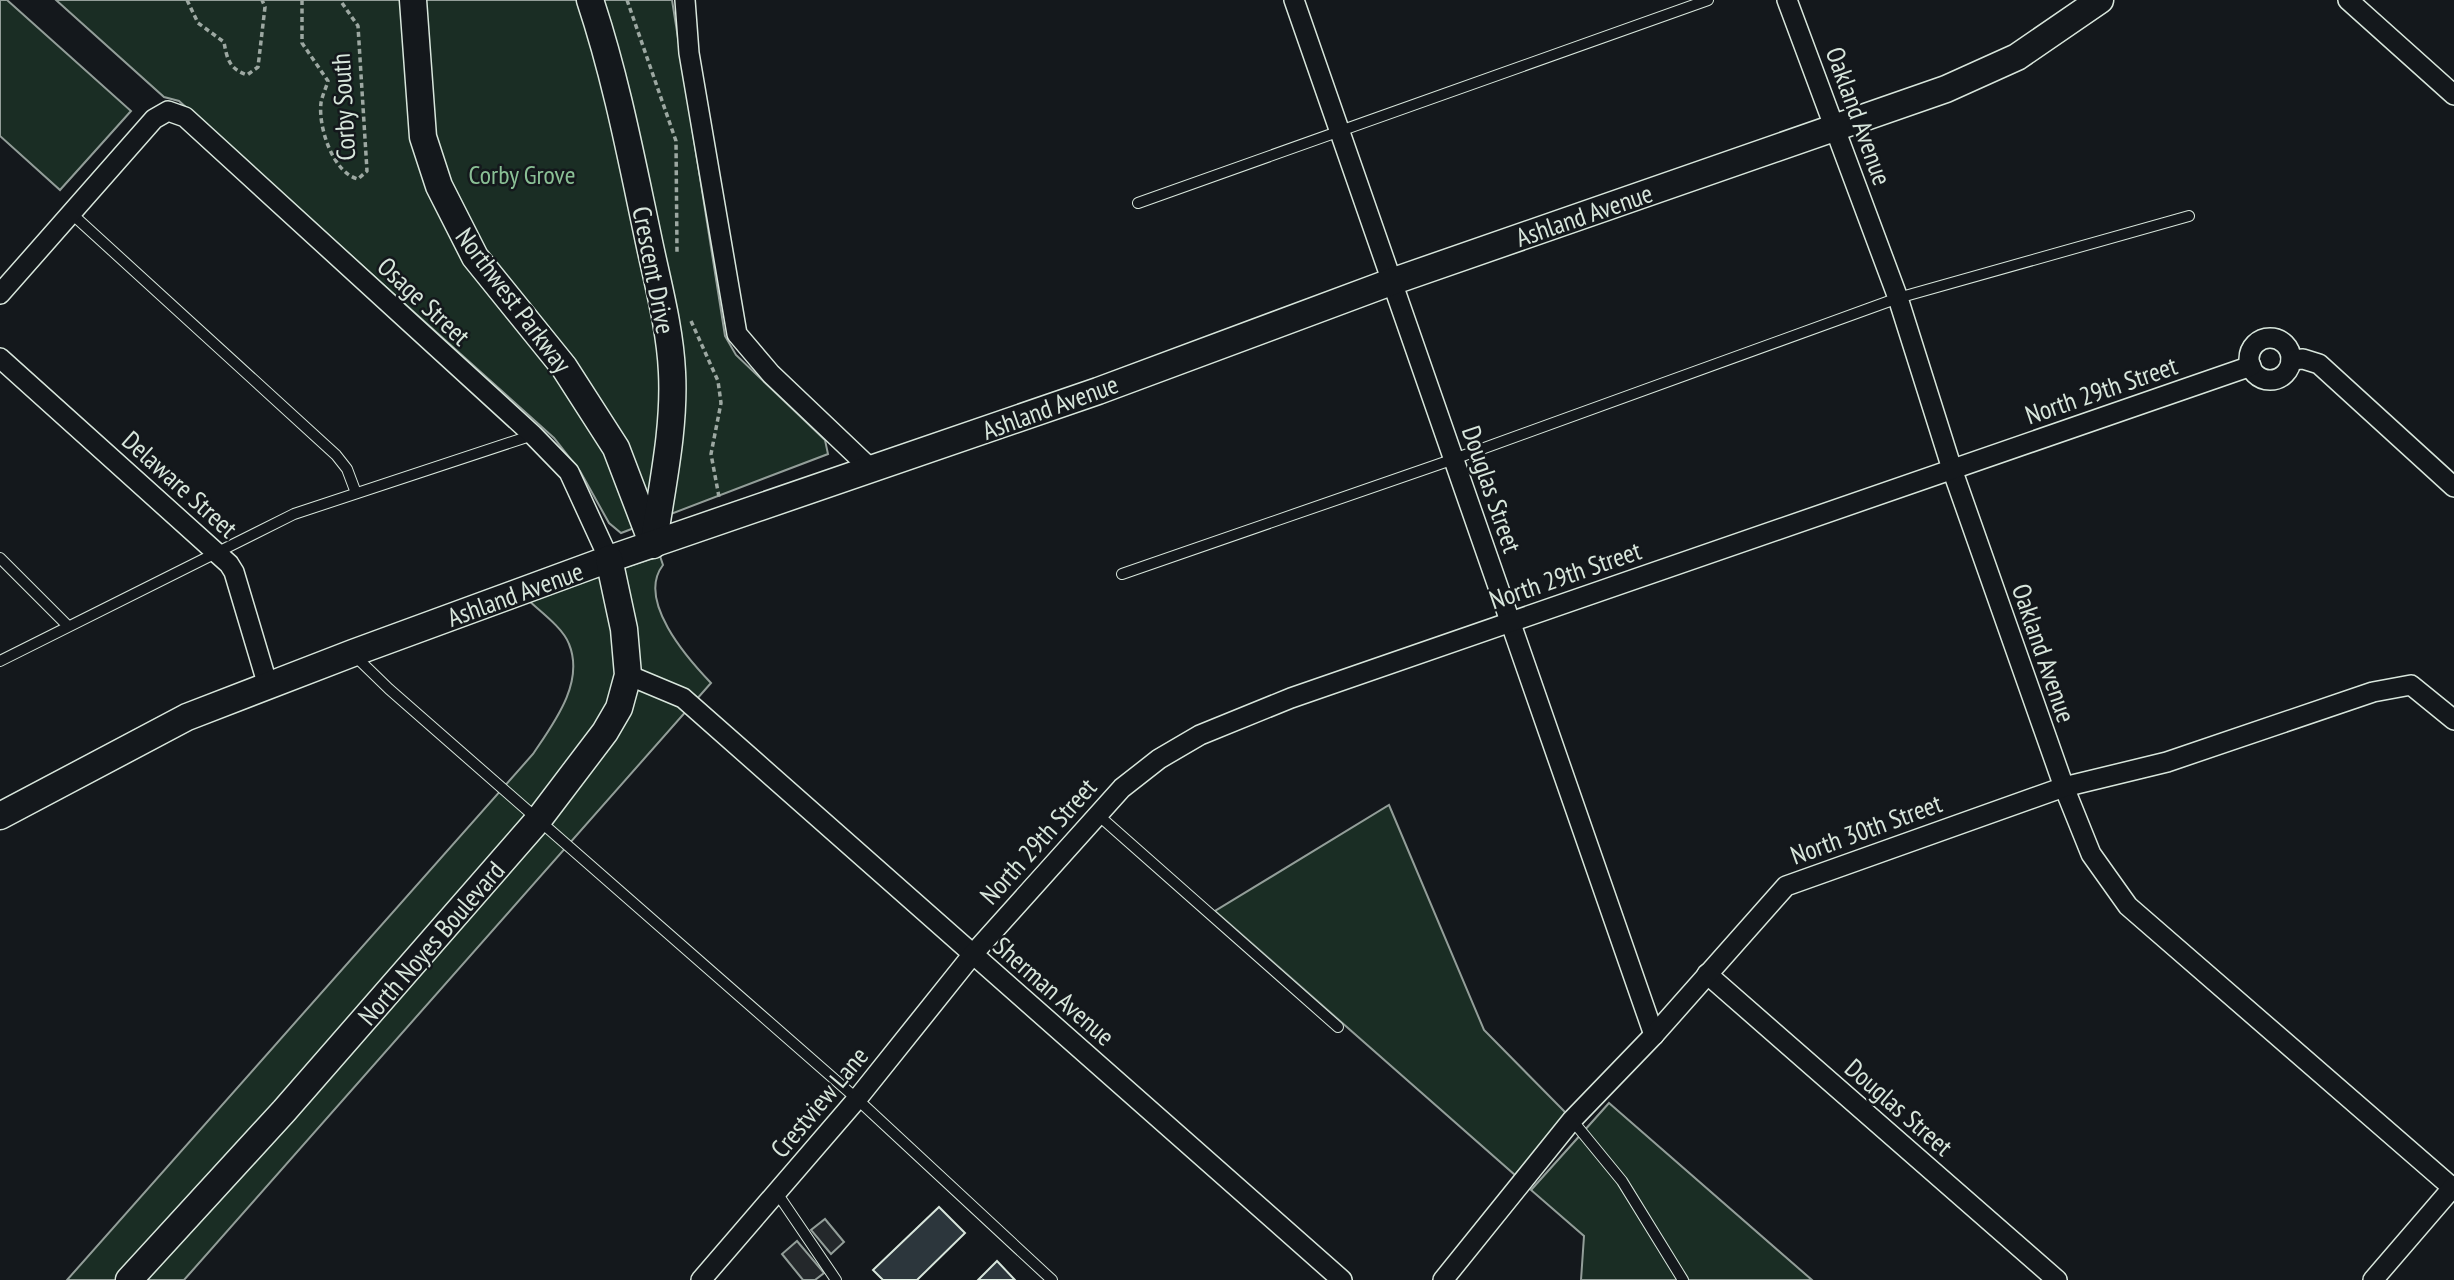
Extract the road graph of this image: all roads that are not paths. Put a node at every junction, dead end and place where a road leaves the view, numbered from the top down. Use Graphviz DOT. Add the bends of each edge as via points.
graph roads {
  1 [pos="413,0"];
  2 [pos="590,0"];
  3 [pos="685,0"];
  4 [pos="1294,0"];
  5 [pos="1708,0"];
  6 [pos="1787,0"];
  7 [pos="2100,0"];
  8 [pos="2348,0"];
  9 [pos="2454,95"];
  10 [pos="1836,128"];
  11 [pos="1340,132"];
  12 [pos="1138,203"];
  13 [pos="72,214"];
  14 [pos="2189,216"];
  15 [pos="1391,282"];
  16 [pos="0,294"];
  17 [pos="1898,298"];
  18 [pos="0,358"];
  19 [pos="2291,360"];
  20 [pos="2251,366"];
  21 [pos="533,435"];
  22 [pos="1454,459"];
  23 [pos="1952,469"];
  24 [pos="872,470"];
  25 [pos="2454,487"];
  26 [pos="356,493"];
  27 [pos="653,545"];
  28 [pos="216,551"];
  29 [pos="0,558"];
  30 [pos="610,559"];
  31 [pos="1122,574"];
  32 [pos="1510,622"];
  33 [pos="68,626"];
  34 [pos="353,653"];
  35 [pos="0,661"];
  36 [pos="628,675"];
  37 [pos="268,686"];
  38 [pos="2454,720"];
  39 [pos="2064,788"];
  40 [pos="1097,814"];
  41 [pos="0,816"];
  42 [pos="539,819"];
  43 [pos="973,954"];
  44 [pos="1707,974"];
  45 [pos="1338,1027"];
  46 [pos="1654,1035"];
  47 [pos="857,1099"];
  48 [pos="1572,1120"];
  49 [pos="2453,1188"];
  50 [pos="777,1193"];
  51 [pos="129,1280"];
  52 [pos="701,1280"];
  53 [pos="836,1280"];
  54 [pos="1052,1280"];
  55 [pos="1342,1280"];
  56 [pos="1443,1280"];
  57 [pos="1683,1280"];
  58 [pos="2057,1280"];
  59 [pos="2373,1280"];
  1 -- 27 [label="street, Northwest Parkway" via="423,137 449,209 475,257 590,405 616,448"];
  2 -- 27 [label="street, Crescent Drive" via="610,59 626,131 666,321 672,371 671,415"];
  3 -- 24 [label="street" via="689,53 737,334 771,374"];
  4 -- 11 [label="street, Douglas Street"];
  5 -- 11 [label="lane"];
  6 -- 10 [label="street, Oakland Avenue"];
  7 -- 10 [label="street, Ashland Avenue" via="2017,57 1946,89"];
  8 -- 9 [label="street"];
  10 -- 15 [label="street, Ashland Avenue"];
  10 -- 17 [label="street, Oakland Avenue"];
  11 -- 12 [label="lane"];
  11 -- 15 [label="street, Douglas Street"];
  13 -- 16 [label="street"];
  13 -- 21 [label="street, Osage Street" via="154,119 168,111 185,117"];
  13 -- 26 [label="lane" via="336,456 348,469"];
  14 -- 17 [label="lane"];
  15 -- 22 [label="street, Douglas Street"];
  15 -- 24 [label="street, Ashland Avenue"];
  17 -- 22 [label="lane"];
  17 -- 23 [label="street, Oakland Avenue"];
  18 -- 28 [label="street, Delaware Street"];
  19 -- 20 [label="street" via="2277,379 2261,378"];
  19 -- 20 [label="street" via="2279,340 2263,339 2251,350"];
  19 -- 25 [label="street" via="2319,365"];
  20 -- 23 [label="street, North 29th Street"];
  21 -- 26 [label="lane"];
  21 -- 30 [label="street, Osage Street" via="569,472"];
  22 -- 31 [label="lane"];
  22 -- 32 [label="street, Douglas Street"];
  23 -- 32 [label="street, North 29th Street"];
  23 -- 39 [label="street, Oakland Avenue"];
  24 -- 27 [label="street, Ashland Avenue"];
  26 -- 28 [label="lane" via="294,514"];
  27 -- 30 [label="street, Ashland Avenue"];
  28 -- 33 [label="lane"];
  28 -- 37 [label="street, Delaware Street" via="234,572"];
  29 -- 33 [label="lane"];
  30 -- 34 [label="street, Ashland Avenue"];
  30 -- 36 [label="street, North Noyes Boulevard"];
  32 -- 40 [label="street, North 29th Street" via="1291,698 1200,735 1158,759"];
  32 -- 46 [label="street, Douglas Street"];
  33 -- 35 [label="lane"];
  34 -- 37 [label="street, Ashland Avenue"];
  34 -- 42 [label="lane"];
  36 -- 42 [label="street, North Noyes Boulevard" via="619,708 605,732"];
  36 -- 43 [label="street, Sherman Avenue" via="683,698"];
  37 -- 41 [label="street, Ashland Avenue" via="187,717"];
  38 -- 39 [label="street, North 30th Street" via="2411,685 2374,692 2167,762"];
  39 -- 44 [label="street, North 30th Street" via="1786,886"];
  39 -- 49 [label="street, Oakland Avenue" via="2091,854 2128,906"];
  40 -- 43 [label="street, North 29th Street"];
  40 -- 45 [label="lane"];
  42 -- 47 [label="lane"];
  42 -- 51 [label="street, North Noyes Boulevard" via="284,1111"];
  43 -- 47 [label="street, Crestview Lane"];
  43 -- 55 [label="street, Sherman Avenue"];
  44 -- 46 [label="street, North 30th Street"];
  44 -- 58 [label="street, Douglas Street"];
  46 -- 48 [label="street, North 30th Street"];
  47 -- 50 [label="street, Crestview Lane"];
  47 -- 54 [label="lane"];
  48 -- 56 [label="street, North 30th Street"];
  48 -- 57 [label="lane" via="1622,1181"];
  49 -- 59 [label="street"];
  50 -- 52 [label="street, Crestview Lane"];
  50 -- 53 [label="lane"];
}
